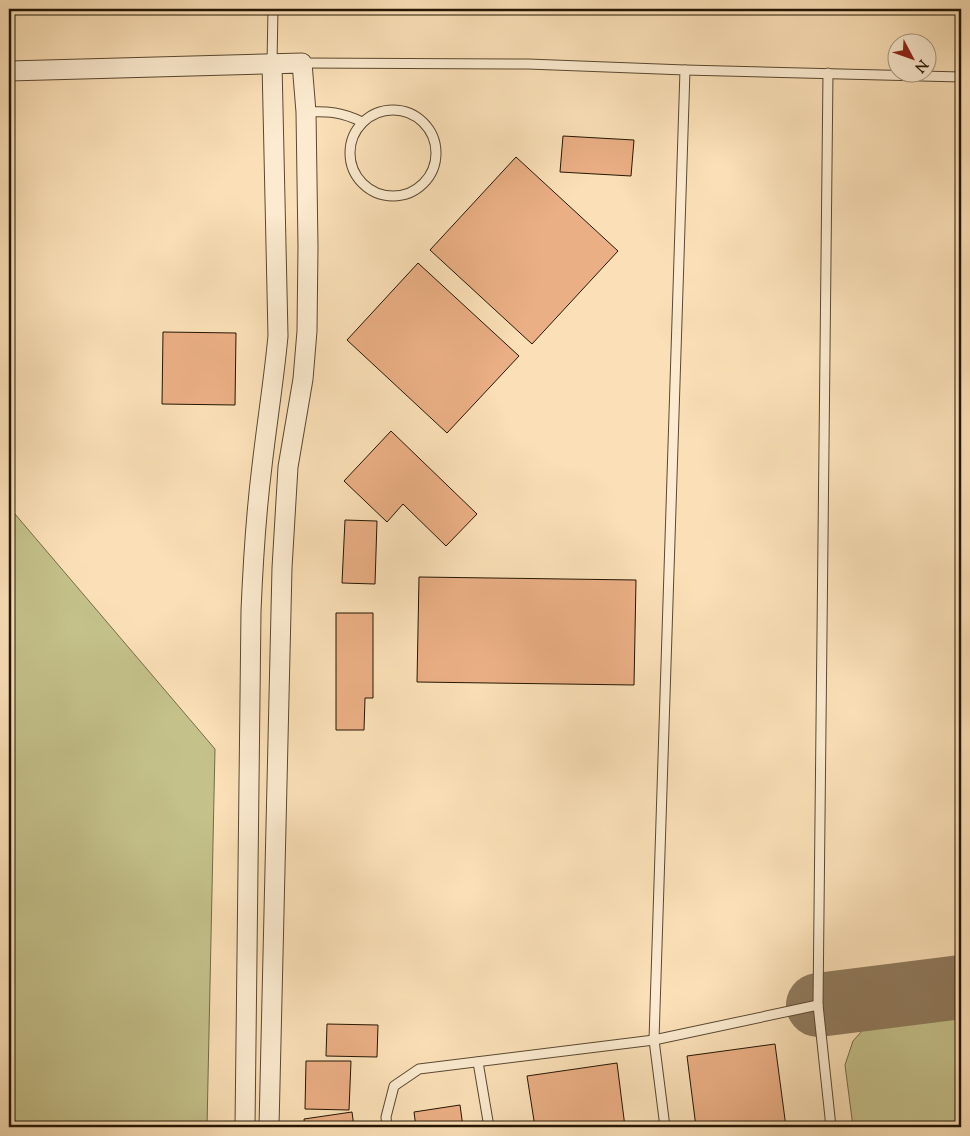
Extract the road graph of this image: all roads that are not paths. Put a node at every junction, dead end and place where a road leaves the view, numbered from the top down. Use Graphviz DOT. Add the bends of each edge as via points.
graph roads {
  1 [pos="273,9"];
  2 [pos="302,62"];
  3 [pos="272,64"];
  4 [pos="685,70"];
  5 [pos="9,71"];
  6 [pos="828,73"];
  7 [pos="961,77"];
  8 [pos="306,112"];
  9 [pos="362,122"];
  10 [pos="262,466"];
  11 [pos="288,467"];
  12 [pos="818,1005"];
  13 [pos="654,1040"];
  14 [pos="478,1062"];
  15 [pos="245,1127"];
  16 [pos="269,1127"];
  17 [pos="387,1127"];
  18 [pos="489,1127"];
  19 [pos="666,1127"];
  20 [pos="831,1127"];
  1 -- 3 [label="lane"];
  2 -- 3 [label="street"];
  2 -- 4 [label="lane" via="528,64"];
  2 -- 8 [label="street"];
  3 -- 5 [label="street"];
  3 -- 10 [label="street" via="278,336"];
  4 -- 6 [label="lane"];
  4 -- 13 [label="lane"];
  6 -- 7 [label="lane"];
  6 -- 12 [label="lane"];
  8 -- 9 [label="lane" via="327,111"];
  8 -- 11 [label="street" via="307,331 303,379"];
  9 -- 9 [label="lane" via="351,141 350,162 358,181 375,194 396,197 416,191 431,176 437,156 433,135 420,118 401,110 380,111"];
  10 -- 11 [label="street"];
  10 -- 15 [label="street" via="253,552 251,612"];
  11 -- 16 [label="street" via="280,619"];
  12 -- 13 [label="lane"];
  12 -- 20 [label="lane"];
  13 -- 14 [label="lane"];
  13 -- 19 [label="lane"];
  14 -- 17 [label="lane" via="419,1069 412,1073 394,1086 386,1116"];
  14 -- 18 [label="lane"];
}
